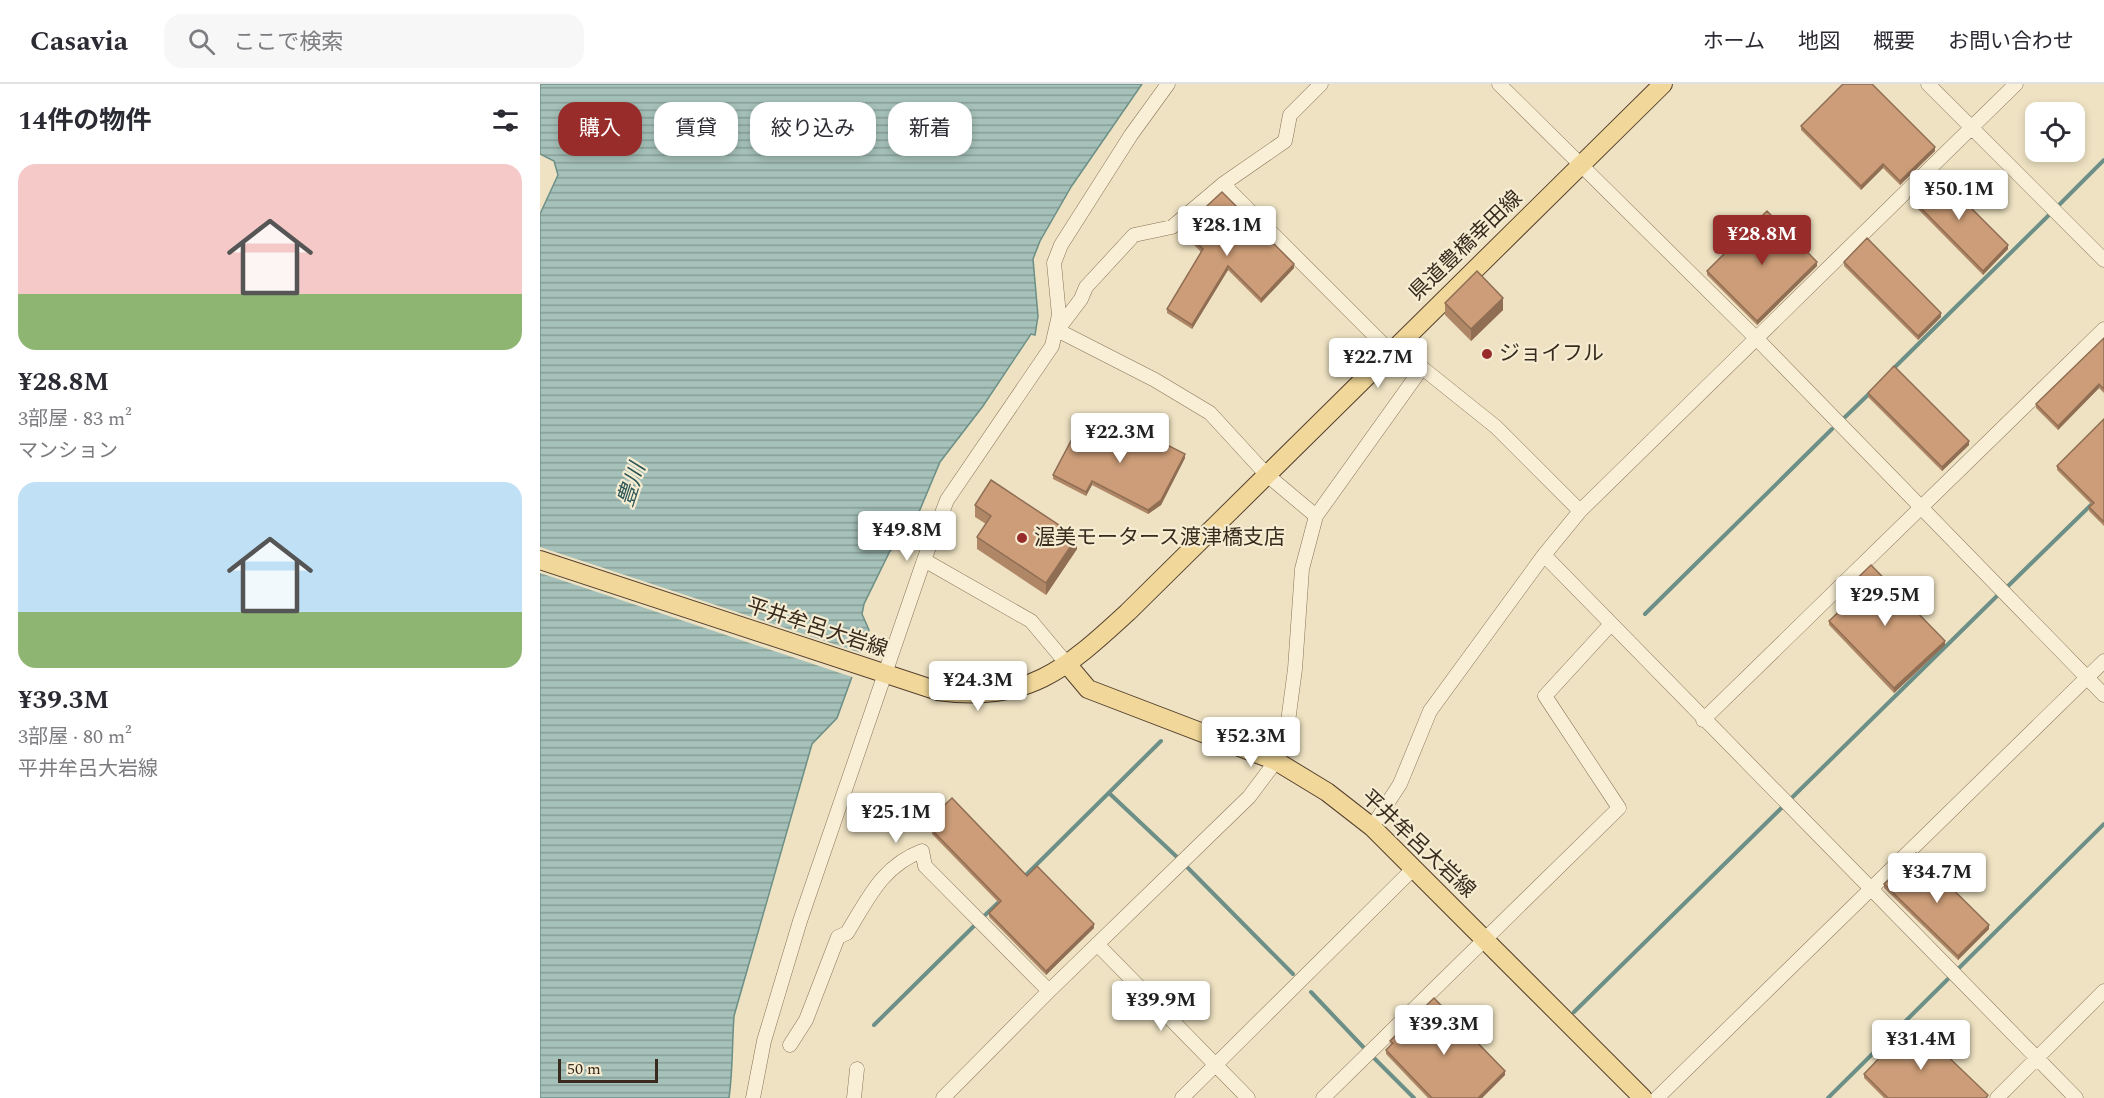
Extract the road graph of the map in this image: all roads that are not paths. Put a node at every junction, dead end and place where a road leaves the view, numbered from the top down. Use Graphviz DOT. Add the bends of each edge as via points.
graph roads {
  1 [pos="1168,84"];
  2 [pos="1321,84"];
  3 [pos="1499,84"];
  4 [pos="1663,84"];
  5 [pos="1928,84"];
  6 [pos="2016,84"];
  7 [pos="1973,129"];
  8 [pos="1580,167"];
  9 [pos="1223,184"];
  10 [pos="2104,260"];
  11 [pos="2104,329"];
  12 [pos="1056,332"];
  13 [pos="1758,340"];
  14 [pos="1393,349"];
  15 [pos="1422,368"];
  16 [pos="1266,474"];
  17 [pos="1922,507"];
  18 [pos="1580,511"];
  19 [pos="1316,516"];
  20 [pos="1544,555"];
  21 [pos="540,560"];
  22 [pos="924,560"];
  23 [pos="1611,624"];
  24 [pos="2104,661"];
  25 [pos="1067,664"];
  26 [pos="883,674"];
  27 [pos="2087,678"];
  28 [pos="2104,695"];
  29 [pos="1703,720"];
  30 [pos="1276,761"];
  31 [pos="1372,827"];
  32 [pos="1413,869"];
  33 [pos="1870,888"];
  34 [pos="1487,939"];
  35 [pos="1097,944"];
  36 [pos="1049,991"];
  37 [pos="2104,991"];
  38 [pos="790,1045"];
  39 [pos="2036,1058"];
  40 [pos="1214,1065"];
  41 [pos="857,1069"];
  42 [pos="753,1098"];
  43 [pos="854,1098"];
  44 [pos="943,1098"];
  45 [pos="1182,1098"];
  46 [pos="1248,1098"];
  47 [pos="1323,1098"];
  48 [pos="1643,1098"];
  49 [pos="1657,1098"];
  50 [pos="1997,1098"];
  51 [pos="2076,1098"];
  1 -- 12 [label="street" via="1061,245 1054,263 1059,315"];
  2 -- 9 [label="street" via="1290,115 1285,141"];
  3 -- 8 [label="street"];
  4 -- 8 [label="main road, 県道豊橋幸田線"];
  5 -- 7 [label="street"];
  6 -- 7 [label="street"];
  7 -- 10 [label="street"];
  7 -- 13 [label="street"];
  8 -- 13 [label="street"];
  8 -- 14 [label="main road, 県道豊橋幸田線"];
  9 -- 12 [label="street" via="1172,227 1134,235 1086,287"];
  9 -- 14 [label="street"];
  11 -- 17 [label="street"];
  12 -- 16 [label="street" via="1155,380 1210,413"];
  12 -- 22 [label="street" via="1044,358 947,500"];
  13 -- 17 [label="street"];
  13 -- 18 [label="street"];
  14 -- 15 [label="street"];
  14 -- 16 [label="main road, 県道豊橋幸田線"];
  15 -- 18 [label="street" via="1496,427"];
  15 -- 19 [label="street"];
  16 -- 19 [label="street"];
  16 -- 25 [label="main road, 県道豊橋幸田線" via="1128,612"];
  17 -- 27 [label="street"];
  17 -- 29 [label="street"];
  18 -- 20 [label="street"];
  19 -- 30 [label="street" via="1302,569 1285,744"];
  20 -- 23 [label="street"];
  20 -- 31 [label="street" via="1430,711 1400,784"];
  21 -- 26 [label="main road, 平井牟呂大岩線"];
  22 -- 25 [label="street" via="1031,621"];
  22 -- 26 [label="street"];
  23 -- 29 [label="street"];
  23 -- 34 [label="street" via="1545,696 1619,808"];
  24 -- 27 [label="street"];
  25 -- 26 [label="main road, 平井牟呂大岩線" via="1025,687 984,694 938,691"];
  25 -- 30 [label="main road, 平井牟呂大岩線" via="1088,689"];
  26 -- 42 [label="street" via="800,921 764,1041"];
  27 -- 28 [label="street"];
  27 -- 33 [label="street"];
  29 -- 33 [label="street"];
  30 -- 31 [label="main road, 平井牟呂大岩線" via="1327,792"];
  30 -- 35 [label="street" via="1249,797"];
  31 -- 32 [label="main road, 平井牟呂大岩線"];
  32 -- 34 [label="main road, 平井牟呂大岩線"];
  32 -- 40 [label="street"];
  33 -- 39 [label="street"];
  33 -- 49 [label="street"];
  34 -- 47 [label="street"];
  34 -- 48 [label="main road, 平井牟呂大岩線"];
  35 -- 36 [label="street"];
  35 -- 40 [label="street"];
  36 -- 38 [label="street" via="925,866 922,851 885,872 847,933 838,938 806,1020"];
  36 -- 44 [label="street"];
  37 -- 39 [label="street"];
  39 -- 50 [label="street"];
  39 -- 51 [label="street"];
  40 -- 45 [label="street"];
  40 -- 46 [label="street"];
  41 -- 43 [label="street"];
}
